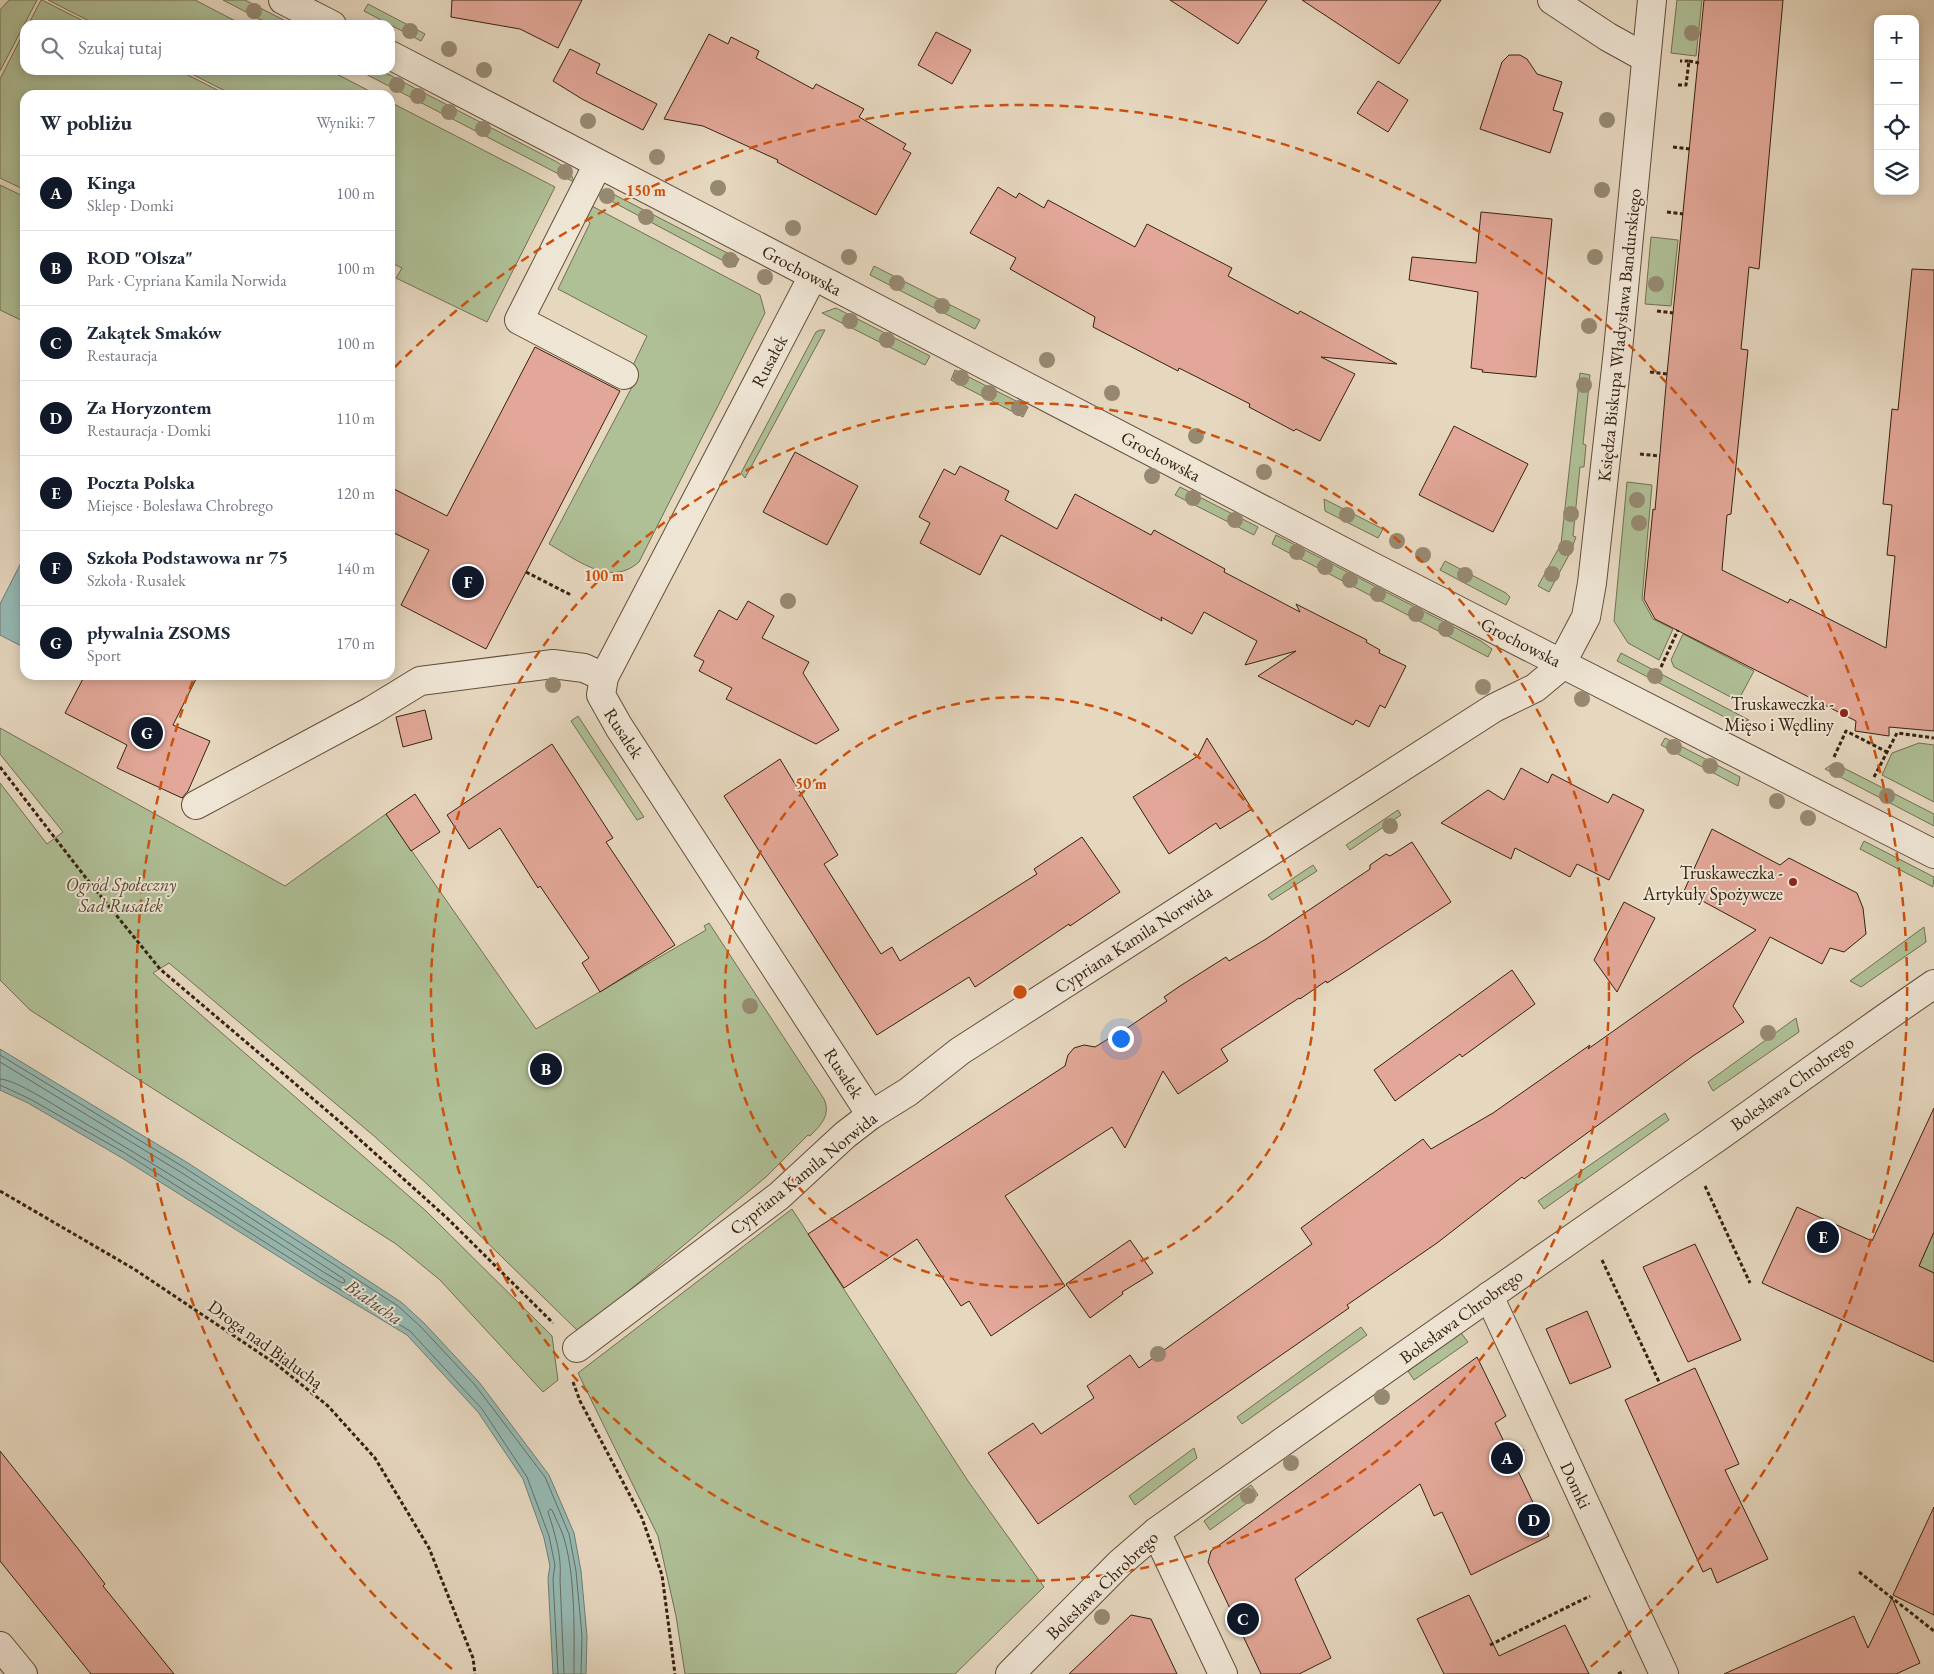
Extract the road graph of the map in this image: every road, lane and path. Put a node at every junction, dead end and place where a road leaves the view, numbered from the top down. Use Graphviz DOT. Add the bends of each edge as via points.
graph roads {
  1 [pos="284,0"];
  2 [pos="1552,0"];
  3 [pos="1652,0"];
  4 [pos="322,20"];
  5 [pos="395,58"];
  6 [pos="1646,58"];
  7 [pos="1689,61"];
  8 [pos="1698,63"];
  9 [pos="598,164"];
  10 [pos="813,276"];
  11 [pos="624,375"];
  12 [pos="526,572"];
  13 [pos="571,595"];
  14 [pos="1678,630"];
  15 [pos="1562,664"];
  16 [pos="1661,667"];
  17 [pos="604,677"];
  18 [pos="395,679"];
  19 [pos="420,681"];
  20 [pos="1934,738"];
  21 [pos="1887,752"];
  22 [pos="1834,757"];
  23 [pos="0,767"];
  24 [pos="1874,777"];
  25 [pos="196,805"];
  26 [pos="1934,854"];
  27 [pos="1934,984"];
  28 [pos="871,1116"];
  29 [pos="1702,1180"];
  30 [pos="0,1191"];
  31 [pos="1601,1260"];
  32 [pos="1750,1283"];
  33 [pos="1489,1296"];
  34 [pos="554,1325"];
  35 [pos="577,1348"];
  36 [pos="571,1378"];
  37 [pos="1660,1384"];
  38 [pos="1156,1532"];
  39 [pos="1859,1572"];
  40 [pos="1592,1595"];
  41 [pos="1934,1631"];
  42 [pos="1490,1645"];
  43 [pos="0,1646"];
  44 [pos="23,1674"];
  45 [pos="475,1674"];
  46 [pos="675,1674"];
  47 [pos="1010,1674"];
  48 [pos="1223,1674"];
  49 [pos="1664,1674"];
  1 -- 4 [label="street"];
  2 -- 6 [label="street"];
  3 -- 6 [label="street, Księdza Biskupa Władysława Bandurskiego"];
  5 -- 9 [label="street, Grochowska"];
  6 -- 15 [label="street, Księdza Biskupa Władysława Bandurskiego" via="1592,583 1586,617"];
  7 -- 8 [label="path"];
  9 -- 10 [label="street, Grochowska"];
  9 -- 11 [label="street" via="519,320"];
  10 -- 15 [label="street, Grochowska"];
  10 -- 17 [label="street, Rusałek"];
  12 -- 13 [label="path"];
  14 -- 16 [label="path"];
  15 -- 26 [label="street, Grochowska"];
  15 -- 28 [label="street, Cypriana Kamila Norwida" via="1535,688 1494,708 968,1046"];
  17 -- 19 [label="street" via="584,668 553,664"];
  17 -- 28 [label="street, Rusałek" via="601,695 605,705"];
  18 -- 19 [label="street"];
  19 -- 25 [label="street" via="371,711"];
  20 -- 21 [label="path" via="1897,734"];
  21 -- 22 [label="path" via="1846,731"];
  21 -- 24 [label="path"];
  23 -- 34 [label="path" via="160,969 447,1218"];
  27 -- 33 [label="street, Bolesława Chrobrego"];
  28 -- 35 [label="street, Cypriana Kamila Norwida" via="779,1196"];
  29 -- 32 [label="path"];
  30 -- 45 [label="path, Droga nad Białuchą" via="134,1269 276,1364 328,1406 375,1458 428,1548 473,1658"];
  31 -- 37 [label="path"];
  33 -- 38 [label="street, Bolesława Chrobrego"];
  33 -- 49 [label="street, Domki"];
  36 -- 46 [label="path" via="642,1518 662,1575"];
  38 -- 47 [label="street, Bolesława Chrobrego"];
  38 -- 48 [label="street"];
  39 -- 41 [label="path"];
  40 -- 42 [label="path"];
  43 -- 44 [label="street"];
}
